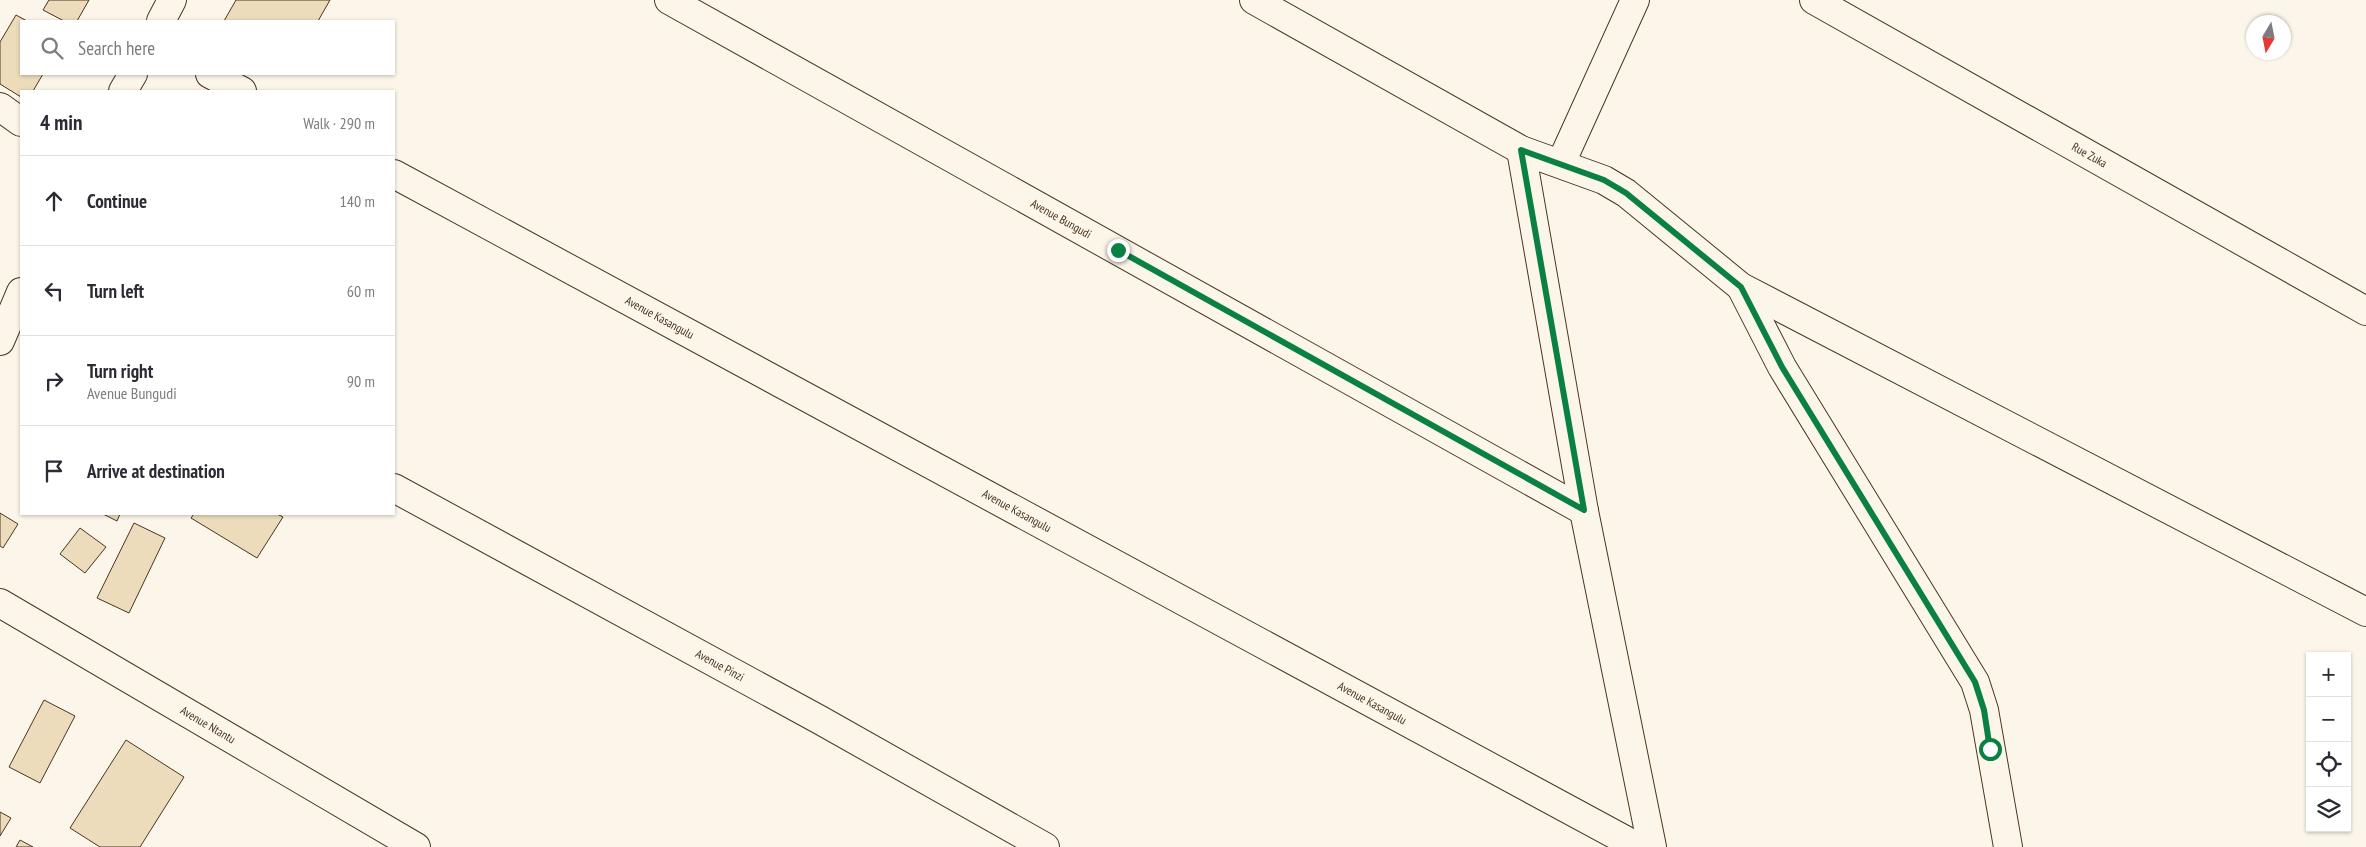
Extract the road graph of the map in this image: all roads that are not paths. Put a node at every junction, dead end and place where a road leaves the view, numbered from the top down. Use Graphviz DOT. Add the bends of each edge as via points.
graph roads {
  1 [pos="172,0"];
  2 [pos="669,0"];
  3 [pos="1254,0"];
  4 [pos="1635,0"];
  5 [pos="1814,0"];
  6 [pos="162,20"];
  7 [pos="132,75"];
  8 [pos="212,75"];
  9 [pos="124,90"];
  10 [pos="240,90"];
  11 [pos="0,107"];
  12 [pos="20,121"];
  13 [pos="1521,150"];
  14 [pos="1561,163"];
  15 [pos="395,175"];
  16 [pos="1741,287"];
  17 [pos="20,294"];
  18 [pos="2366,311"];
  19 [pos="1,337"];
  20 [pos="395,489"];
  21 [pos="1584,510"];
  22 [pos="0,603"];
  23 [pos="2366,612"];
  24 [pos="416,847"];
  25 [pos="1045,847"];
  26 [pos="1638,847"];
  27 [pos="1652,847"];
  28 [pos="2008,847"];
  1 -- 6 [label="main road"];
  2 -- 21 [label="main road, Avenue Bungudi"];
  3 -- 13 [label="main road"];
  4 -- 14 [label="main road"];
  5 -- 18 [label="main road, Rue Zuka"];
  7 -- 9 [label="main road"];
  8 -- 10 [label="main road"];
  11 -- 12 [label="main road"];
  13 -- 14 [label="main road"];
  13 -- 21 [label="main road"];
  14 -- 16 [label="main road" via="1604,180 1626,193"];
  15 -- 26 [label="main road, Avenue Kasangulu"];
  16 -- 23 [label="main road"];
  16 -- 28 [label="main road" via="1782,367 1975,682 1984,710"];
  17 -- 19 [label="main road"];
  20 -- 25 [label="main road, Avenue Pinzi" via="820,720"];
  21 -- 27 [label="main road"];
  22 -- 24 [label="main road, Avenue Ntantu"];
}
